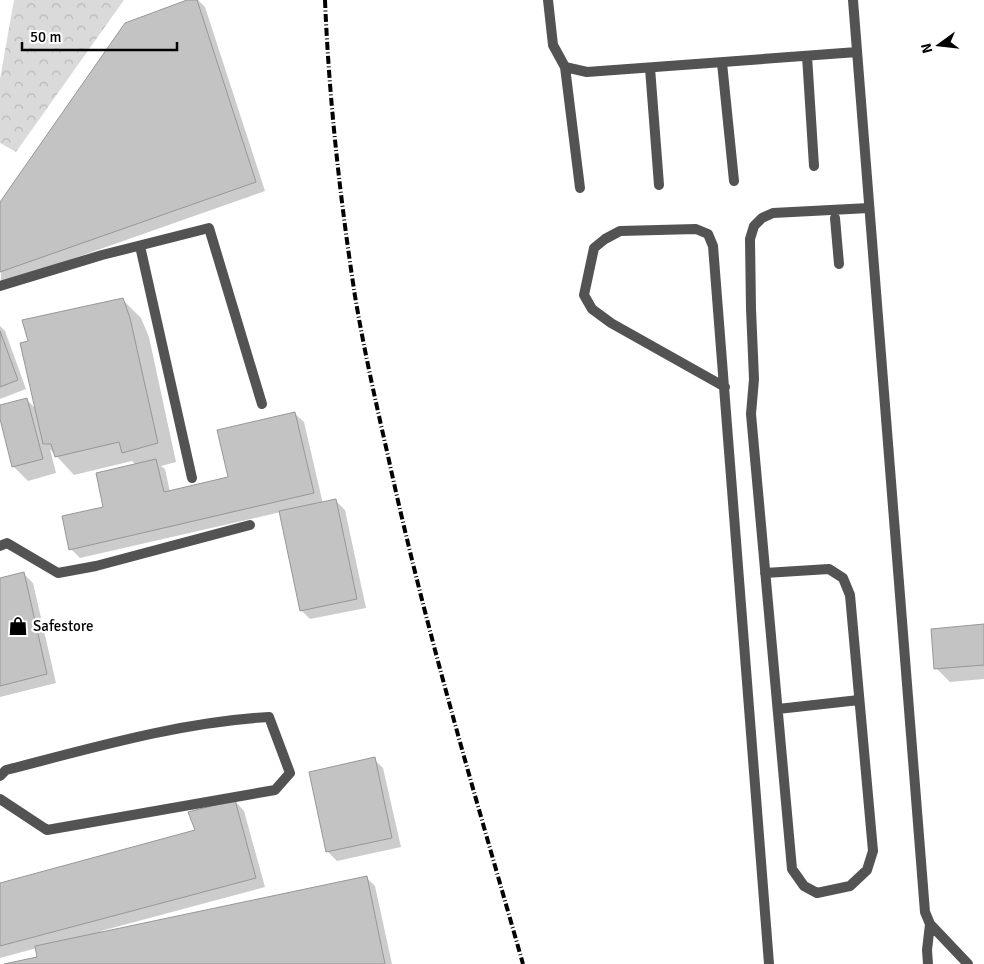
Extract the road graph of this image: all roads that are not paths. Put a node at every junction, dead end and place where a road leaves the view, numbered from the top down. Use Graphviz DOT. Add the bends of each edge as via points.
graph roads {
  1 [pos="548,0"];
  2 [pos="853,0"];
  3 [pos="857,52"];
  4 [pos="807,56"];
  5 [pos="722,62"];
  6 [pos="564,67"];
  7 [pos="650,68"];
  8 [pos="814,166"];
  9 [pos="734,181"];
  10 [pos="660,185"];
  11 [pos="580,188"];
  12 [pos="869,208"];
  13 [pos="835,218"];
  14 [pos="140,246"];
  15 [pos="839,264"];
  16 [pos="0,286"];
  17 [pos="725,387"];
  18 [pos="262,404"];
  19 [pos="192,478"];
  20 [pos="250,525"];
  21 [pos="0,546"];
  22 [pos="765,573"];
  23 [pos="859,700"];
  24 [pos="778,709"];
  25 [pos="0,776"];
  26 [pos="0,799"];
  27 [pos="930,924"];
  28 [pos="770,964"];
  29 [pos="928,964"];
  30 [pos="968,964"];
  1 -- 6 [label="lane" via="553,45"];
  2 -- 3 [label="lane"];
  3 -- 4 [label="lane"];
  3 -- 12 [label="lane"];
  4 -- 5 [label="lane"];
  4 -- 8 [label="lane"];
  5 -- 7 [label="lane"];
  5 -- 9 [label="lane"];
  6 -- 7 [label="lane" via="587,72"];
  6 -- 11 [label="lane"];
  7 -- 10 [label="lane"];
  12 -- 22 [label="lane" via="773,213 754,226 750,239 754,379 751,414"];
  12 -- 27 [label="lane" via="925,912"];
  13 -- 15 [label="lane"];
  14 -- 16 [label="lane"];
  14 -- 18 [label="lane" via="209,228"];
  14 -- 19 [label="lane"];
  17 -- 17 [label="lane" via="592,309 584,295 594,248 620,231 696,229 708,234 713,246"];
  17 -- 28 [label="lane"];
  20 -- 21 [label="lane" via="58,573 7,543"];
  22 -- 23 [label="lane" via="829,569 843,578 850,595"];
  22 -- 24 [label="lane"];
  23 -- 24 [label="lane"];
  23 -- 24 [label="lane" via="872,850 867,870 850,886 817,893 804,886 792,869"];
  25 -- 26 [label="lane" via="6,770 123,740 235,719 269,717 290,773 275,790 47,830"];
  27 -- 29 [label="lane"];
  27 -- 30 [label="lane"];
}
